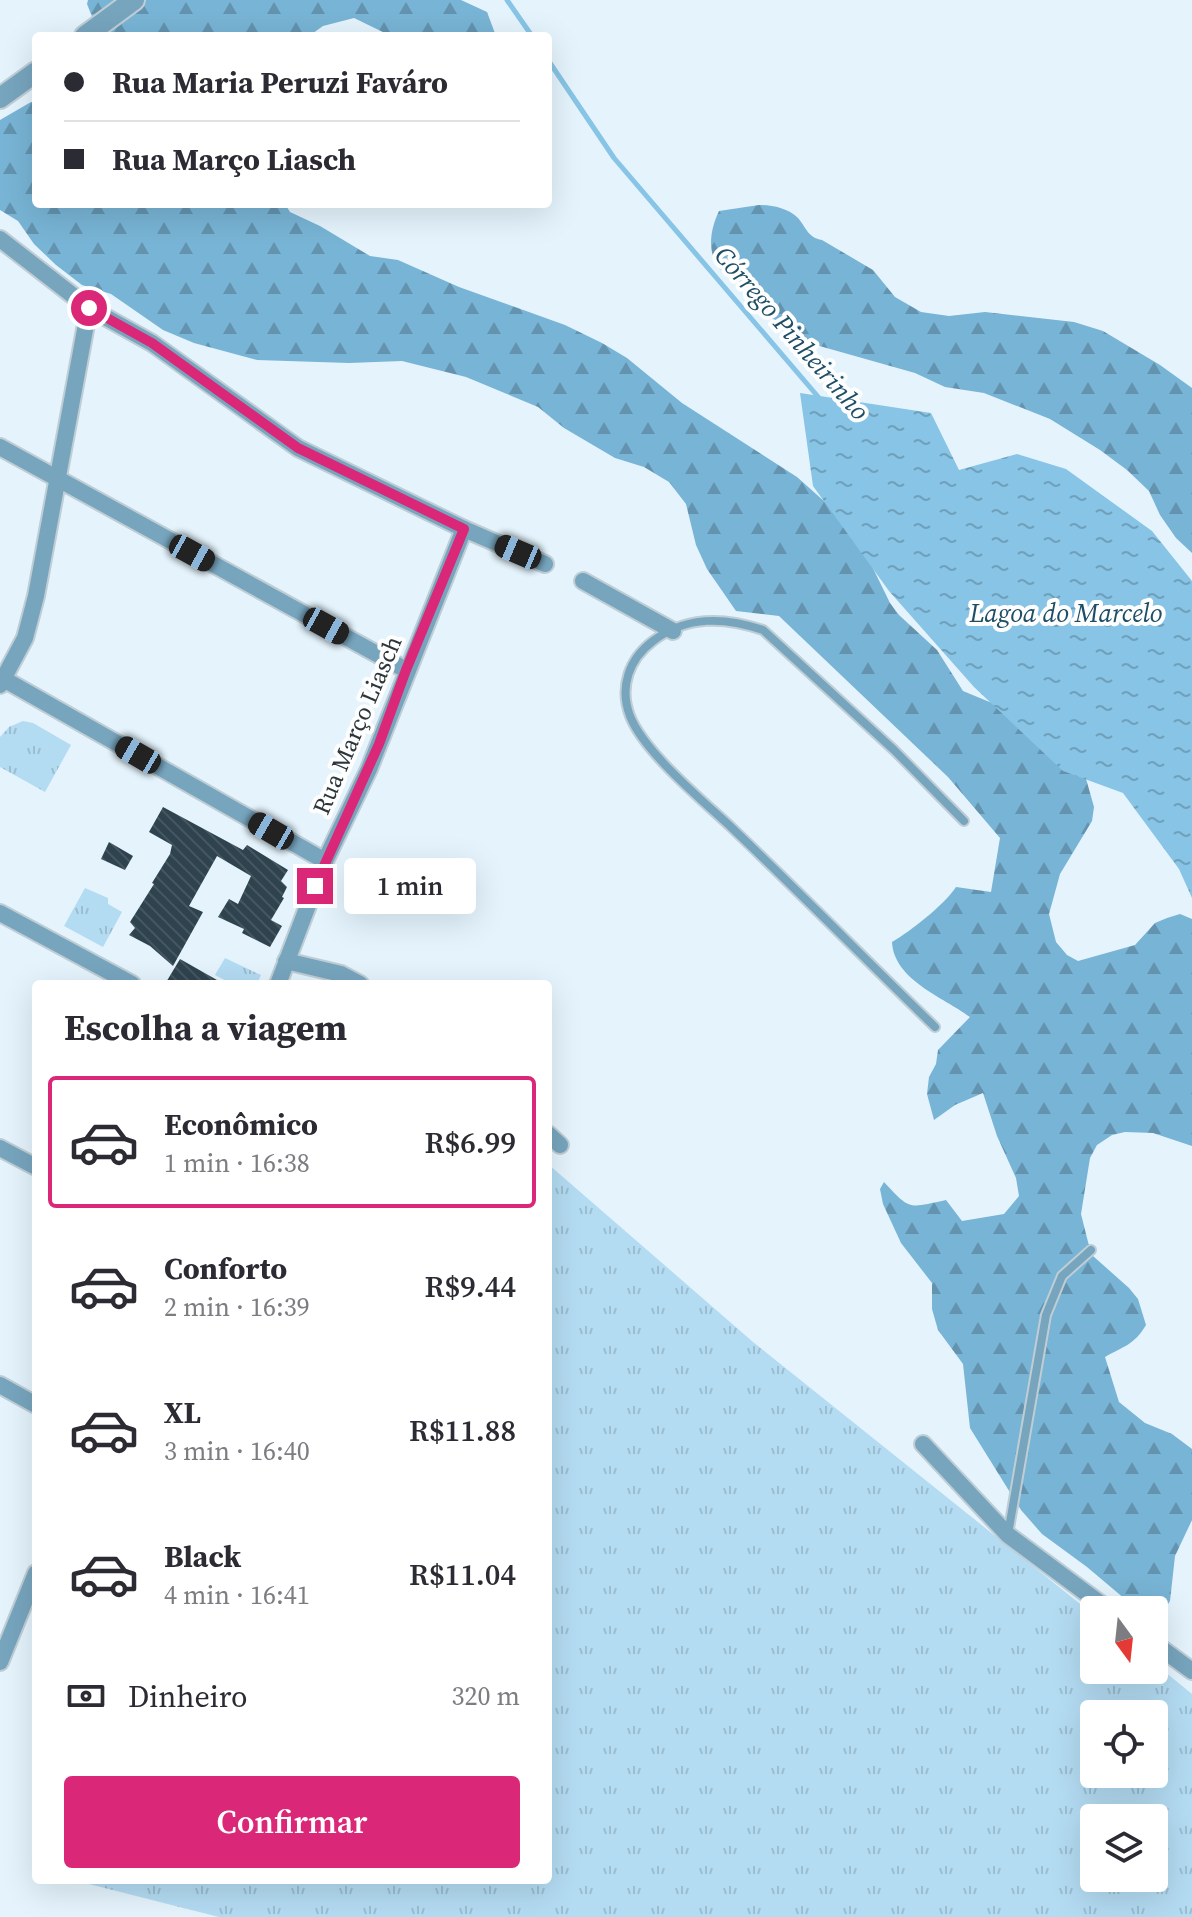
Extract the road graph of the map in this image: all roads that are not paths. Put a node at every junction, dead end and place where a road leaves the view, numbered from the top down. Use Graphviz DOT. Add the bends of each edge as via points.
graph roads {
  1 [pos="134,0"];
  2 [pos="90,32"];
  3 [pos="32,75"];
  4 [pos="0,98"];
  5 [pos="0,239"];
  6 [pos="89,308"];
  7 [pos="0,447"];
  8 [pos="58,480"];
  9 [pos="464,529"];
  10 [pos="545,564"];
  11 [pos="583,581"];
  12 [pos="673,631"];
  13 [pos="406,670"];
  14 [pos="1,680"];
  15 [pos="964,821"];
  16 [pos="325,861"];
  17 [pos="0,913"];
  18 [pos="286,961"];
  19 [pos="125,980"];
  20 [pos="279,980"];
  21 [pos="352,980"];
  22 [pos="935,1027"];
  23 [pos="0,1148"];
  24 [pos="32,1165"];
  25 [pos="1091,1250"];
  26 [pos="0,1385"];
  27 [pos="32,1403"];
  28 [pos="923,1444"];
  29 [pos="1008,1535"];
  30 [pos="32,1580"];
  31 [pos="1090,1596"];
  32 [pos="7,1624"];
  33 [pos="1168,1653"];
  34 [pos="0,1662"];
  35 [pos="1192,1671"];
  1 -- 2 [label="street"];
  3 -- 4 [label="street"];
  5 -- 6 [label="street"];
  6 -- 8 [label="street"];
  6 -- 9 [label="street" via="152,343 298,448"];
  7 -- 8 [label="street"];
  8 -- 13 [label="street"];
  8 -- 14 [label="street" via="25,638"];
  9 -- 10 [label="street"];
  9 -- 13 [label="street, Rua Março Liasch"];
  11 -- 12 [label="street"];
  12 -- 15 [label="lane" via="720,620 763,630"];
  12 -- 22 [label="lane" via="641,651 629,670 624,695 641,735"];
  13 -- 16 [label="street, Rua Março Liasch" via="369,769"];
  14 -- 16 [label="street"];
  16 -- 18 [label="street, Rua Março Liasch"];
  17 -- 19 [label="street"];
  18 -- 20 [label="street, Rua Março Liasch"];
  18 -- 21 [label="street"];
  23 -- 24 [label="street"];
  25 -- 29 [label="lane" via="1062,1276 1046,1315"];
  26 -- 27 [label="street"];
  28 -- 29 [label="street"];
  29 -- 31 [label="street"];
  30 -- 32 [label="street"];
  32 -- 34 [label="street"];
  33 -- 35 [label="street"];
}
